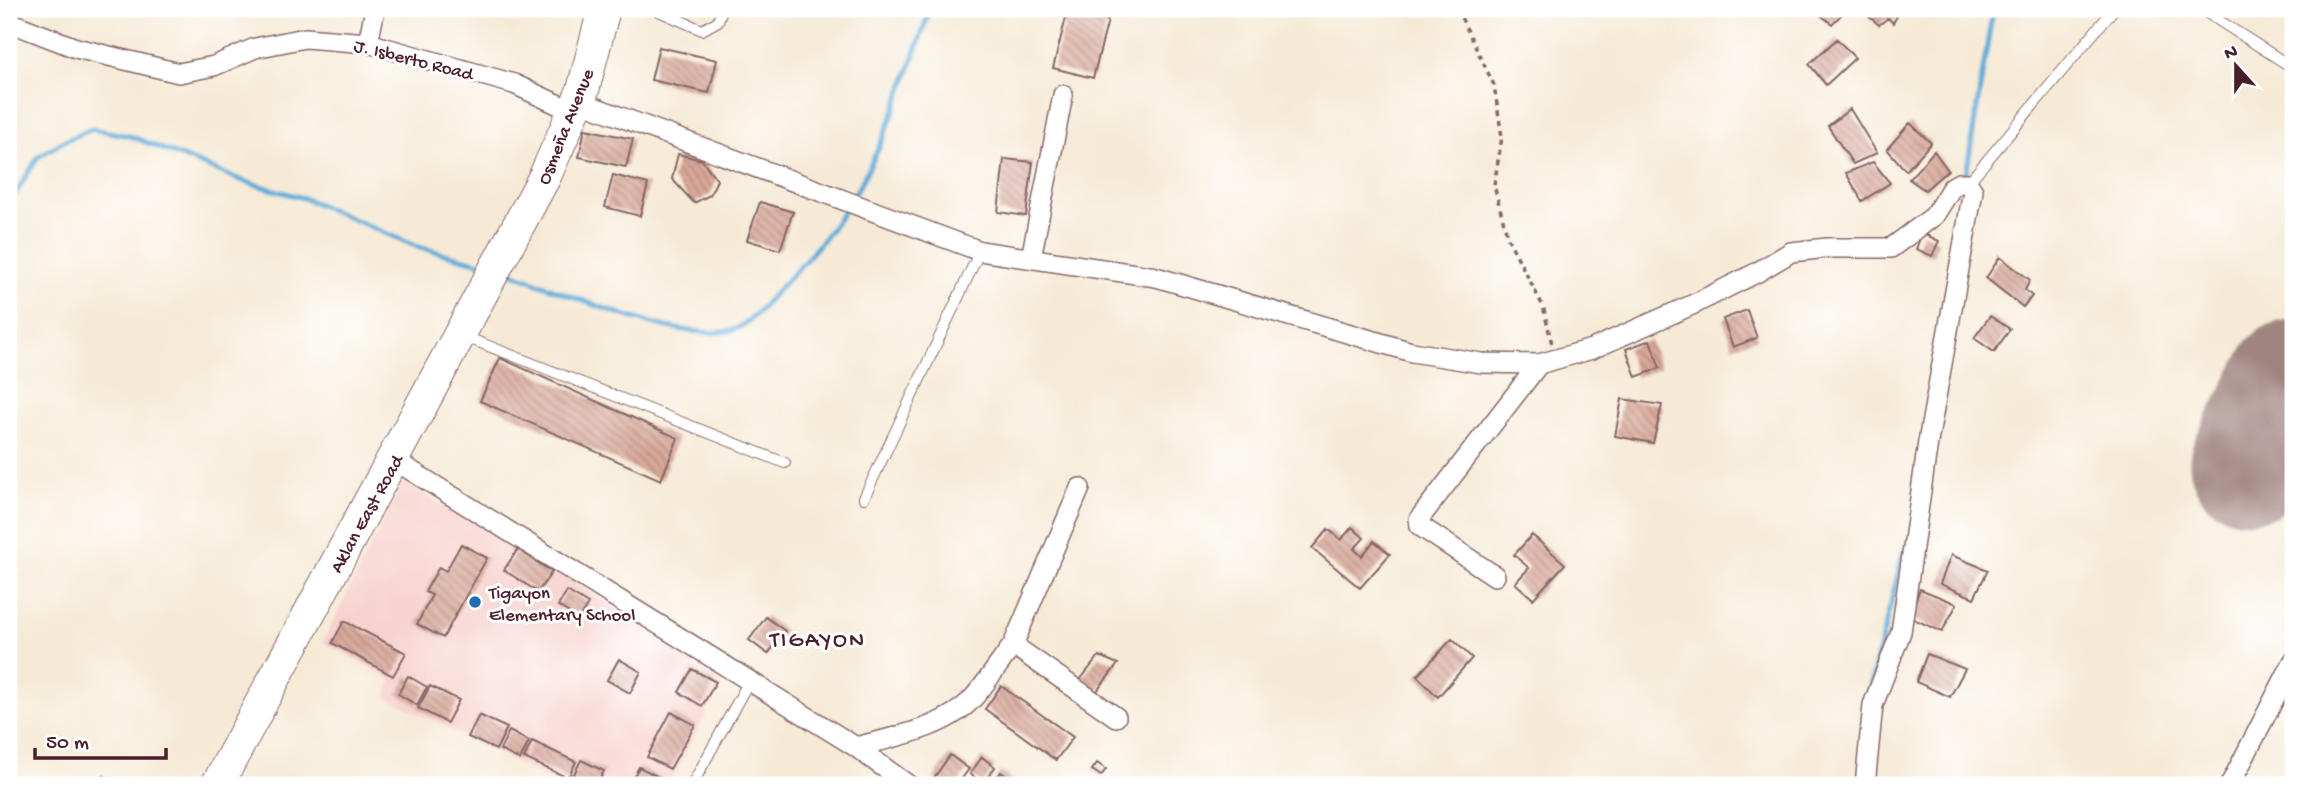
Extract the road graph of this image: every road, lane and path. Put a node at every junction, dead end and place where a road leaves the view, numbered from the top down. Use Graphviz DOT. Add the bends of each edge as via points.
graph roads {
  1 [pos="375,9"];
  2 [pos="604,9"];
  3 [pos="654,9"];
  4 [pos="722,9"];
  5 [pos="1457,9"];
  6 [pos="2114,9"];
  7 [pos="2202,9"];
  8 [pos="9,22"];
  9 [pos="368,43"];
  10 [pos="2293,68"];
  11 [pos="1063,95"];
  12 [pos="576,107"];
  13 [pos="1968,183"];
  14 [pos="513,240"];
  15 [pos="980,251"];
  16 [pos="1031,258"];
  17 [pos="461,335"];
  18 [pos="1547,362"];
  19 [pos="394,460"];
  20 [pos="785,463"];
  21 [pos="1080,488"];
  22 [pos="864,498"];
  23 [pos="1495,576"];
  24 [pos="1013,645"];
  25 [pos="2293,662"];
  26 [pos="748,683"];
  27 [pos="1116,717"];
  28 [pos="856,747"];
  29 [pos="218,785"];
  30 [pos="692,785"];
  31 [pos="908,785"];
  32 [pos="1865,785"];
  33 [pos="2230,785"];
  1 -- 9 [label="street"];
  2 -- 12 [label="main road, Osmeña Avenue"];
  3 -- 4 [label="lane" via="702,30 718,21"];
  5 -- 18 [label="path" via="1494,85 1502,136 1494,185 1508,239 1544,306"];
  6 -- 13 [label="lane"];
  7 -- 10 [label="lane"];
  8 -- 9 [label="street, J. Isberto Road" via="76,48 179,73 214,66 255,48 305,38"];
  9 -- 12 [label="street, J. Isberto Road" via="514,84"];
  11 -- 16 [label="street"];
  12 -- 14 [label="main road, Osmeña Avenue"];
  12 -- 15 [label="street, J. Isberto Road"];
  13 -- 18 [label="street" via="1952,187 1934,216 1891,248 1791,252 1647,327"];
  13 -- 32 [label="street" via="1973,191 1928,442 1901,632 1873,705"];
  14 -- 17 [label="main road, Aklan East Road"];
  15 -- 16 [label="street, J. Isberto Road"];
  15 -- 22 [label="lane"];
  16 -- 18 [label="street, J. Isberto Road" via="1156,277 1412,352 1481,363"];
  17 -- 19 [label="main road, Aklan East Road"];
  17 -- 20 [label="lane"];
  18 -- 23 [label="street" via="1419,519 1420,526"];
  19 -- 26 [label="street"];
  19 -- 29 [label="main road, Aklan East Road"];
  21 -- 24 [label="street"];
  24 -- 27 [label="street"];
  24 -- 28 [label="street" via="973,699 951,714 917,730"];
  25 -- 33 [label="street"];
  26 -- 28 [label="street"];
  26 -- 30 [label="lane"];
  28 -- 31 [label="street"];
}
